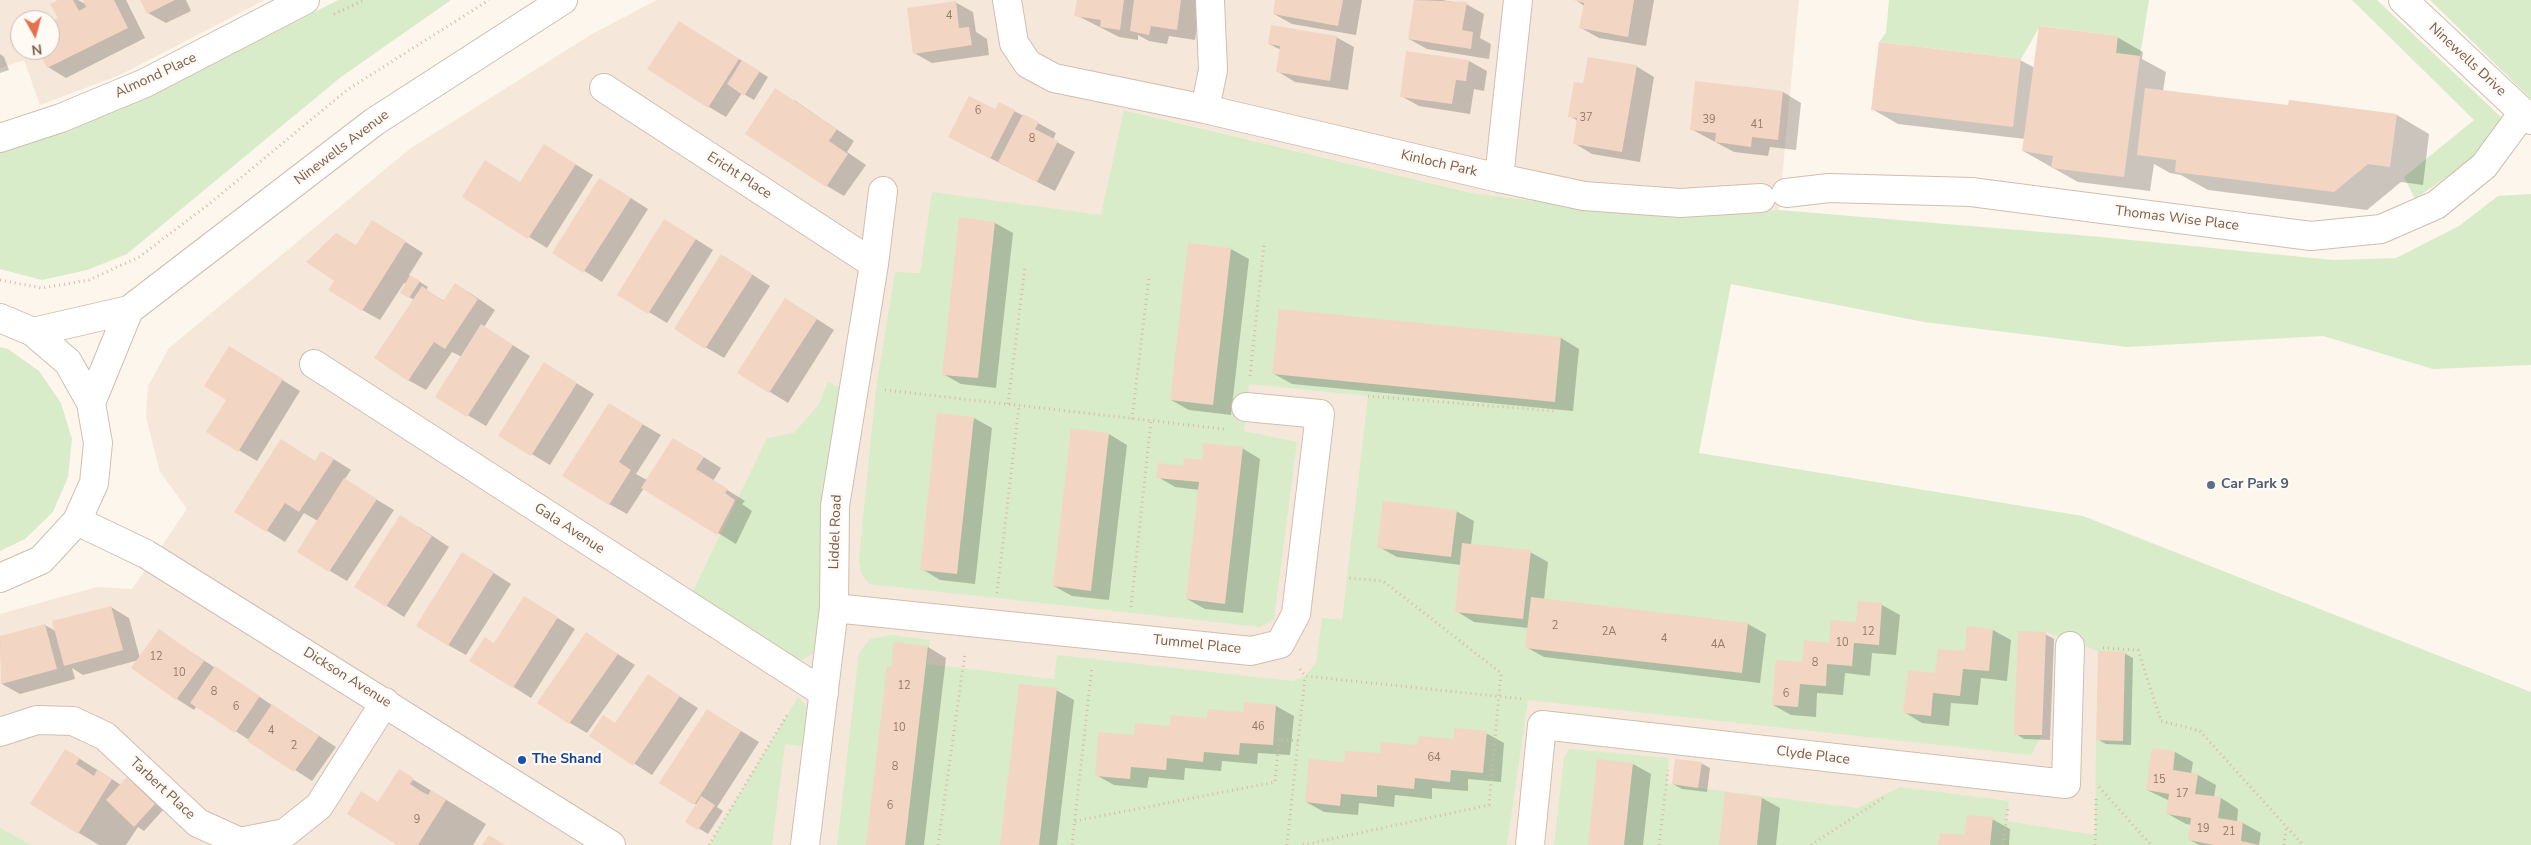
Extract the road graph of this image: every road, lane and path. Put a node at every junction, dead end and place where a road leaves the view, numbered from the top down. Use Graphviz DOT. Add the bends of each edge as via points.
graph roads {
  1 [pos="305,0"];
  2 [pos="489,0"];
  3 [pos="564,0"];
  4 [pos="1007,0"];
  5 [pos="1210,0"];
  6 [pos="1518,0"];
  7 [pos="2403,0"];
  8 [pos="604,88"];
  9 [pos="1204,109"];
  10 [pos="2527,116"];
  11 [pos="0,138"];
  12 [pos="1500,178"];
  13 [pos="884,191"];
  14 [pos="1584,196"];
  15 [pos="1264,245"];
  16 [pos="874,264"];
  17 [pos="1025,267"];
  18 [pos="1149,277"];
  19 [pos="0,280"];
  20 [pos="130,310"];
  21 [pos="0,318"];
  22 [pos="33,332"];
  23 [pos="314,364"];
  24 [pos="854,386"];
  25 [pos="1247,395"];
  26 [pos="1368,396"];
  27 [pos="91,403"];
  28 [pos="1008,404"];
  29 [pos="1019,406"];
  30 [pos="1554,411"];
  31 [pos="1132,419"];
  32 [pos="1152,421"];
  33 [pos="1225,429"];
  34 [pos="77,521"];
  35 [pos="0,578"];
  36 [pos="1348,578"];
  37 [pos="998,583"];
  38 [pos="1132,600"];
  39 [pos="834,608"];
  40 [pos="1096,634"];
  41 [pos="1280,644"];
  42 [pos="2070,646"];
  43 [pos="963,668"];
  44 [pos="1305,676"];
  45 [pos="824,693"];
  46 [pos="1500,696"];
  47 [pos="385,702"];
  48 [pos="1542,725"];
  49 [pos="0,732"];
  50 [pos="1671,739"];
  51 [pos="1298,741"];
  52 [pos="1903,766"];
  53 [pos="2066,784"];
  54 [pos="1075,821"];
  55 [pos="2006,821"];
  56 [pos="2286,828"];
  57 [pos="2095,835"];
  58 [pos="611,845"];
  59 [pos="709,845"];
  60 [pos="805,845"];
  61 [pos="938,845"];
  62 [pos="1072,845"];
  63 [pos="1287,845"];
  64 [pos="1303,845"];
  65 [pos="1530,845"];
  66 [pos="1659,845"];
  67 [pos="1811,845"];
  68 [pos="2003,845"];
  69 [pos="2095,845"];
  70 [pos="2151,845"];
  71 [pos="2284,845"];
  72 [pos="2303,845"];
  1 -- 11 [label="street, Almond Place" via="145,83 60,118"];
  2 -- 19 [label="path" via="347,90 139,257 88,280 42,288"];
  3 -- 20 [label="street, Ninewells Avenue" via="374,122"];
  4 -- 9 [label="street, Kinloch Park" via="1014,43 1028,64 1054,78"];
  5 -- 9 [label="street" via="1213,70"];
  6 -- 12 [label="street"];
  7 -- 10 [label="street, Ninewells Drive"];
  8 -- 16 [label="street, Ericht Place"];
  9 -- 12 [label="street, Kinloch Park"];
  10 -- 14 [label="street, Thomas Wise Place" via="2484,166 2436,205 2381,230 2311,236 1971,192 1829,188 1680,203"];
  12 -- 14 [label="street, Kinloch Park"];
  13 -- 16 [label="street, Liddel Road"];
  15 -- 25 [label="path"];
  16 -- 24 [label="street, Liddel Road"];
  17 -- 28 [label="path"];
  18 -- 31 [label="path"];
  20 -- 22 [label="street, Ninewells Avenue"];
  20 -- 27 [label="street, Ninewells Avenue"];
  21 -- 22 [label="street"];
  22 -- 27 [label="street" via="68,362"];
  23 -- 45 [label="street, Gala Avenue"];
  24 -- 28 [label="path"];
  24 -- 39 [label="street, Liddel Road" via="835,506"];
  25 -- 41 [label="street" via="1320,414 1296,614"];
  26 -- 30 [label="path"];
  27 -- 34 [label="street" via="98,443 94,483"];
  28 -- 29 [label="path"];
  29 -- 31 [label="path"];
  29 -- 37 [label="path"];
  31 -- 32 [label="path"];
  32 -- 33 [label="path"];
  32 -- 38 [label="path"];
  34 -- 35 [label="street" via="41,560"];
  34 -- 47 [label="street, Dickson Avenue" via="146,554"];
  36 -- 46 [label="path" via="1384,582 1423,612 1501,673"];
  39 -- 40 [label="street, Tummel Place"];
  39 -- 45 [label="street, Liddel Road"];
  40 -- 41 [label="street, Tummel Place" via="1251,651"];
  40 -- 54 [label="path"];
  41 -- 44 [label="path"];
  42 -- 53 [label="street"];
  42 -- 56 [label="path" via="2138,650 2161,721 2200,731"];
  43 -- 61 [label="path"];
  44 -- 46 [label="path"];
  44 -- 51 [label="path"];
  45 -- 59 [label="path" via="798,697"];
  45 -- 60 [label="street, Liddel Road"];
  46 -- 48 [label="path" via="1528,700"];
  46 -- 64 [label="path" via="1489,805"];
  47 -- 49 [label="street, Tarbert Place" via="319,806 285,833 240,842 198,823 105,736 73,721 37,720"];
  47 -- 58 [label="street, Dickson Avenue"];
  48 -- 50 [label="street, Clyde Place"];
  48 -- 65 [label="street"];
  50 -- 52 [label="street, Clyde Place"];
  50 -- 66 [label="path"];
  51 -- 54 [label="path" via="1279,740 1275,782"];
  51 -- 63 [label="path"];
  52 -- 53 [label="street, Clyde Place"];
  52 -- 67 [label="path" via="1900,787"];
  53 -- 70 [label="path" via="2097,785"];
  54 -- 62 [label="path"];
  55 -- 68 [label="path"];
  56 -- 71 [label="path"];
  56 -- 72 [label="path"];
  57 -- 69 [label="path"];
}
